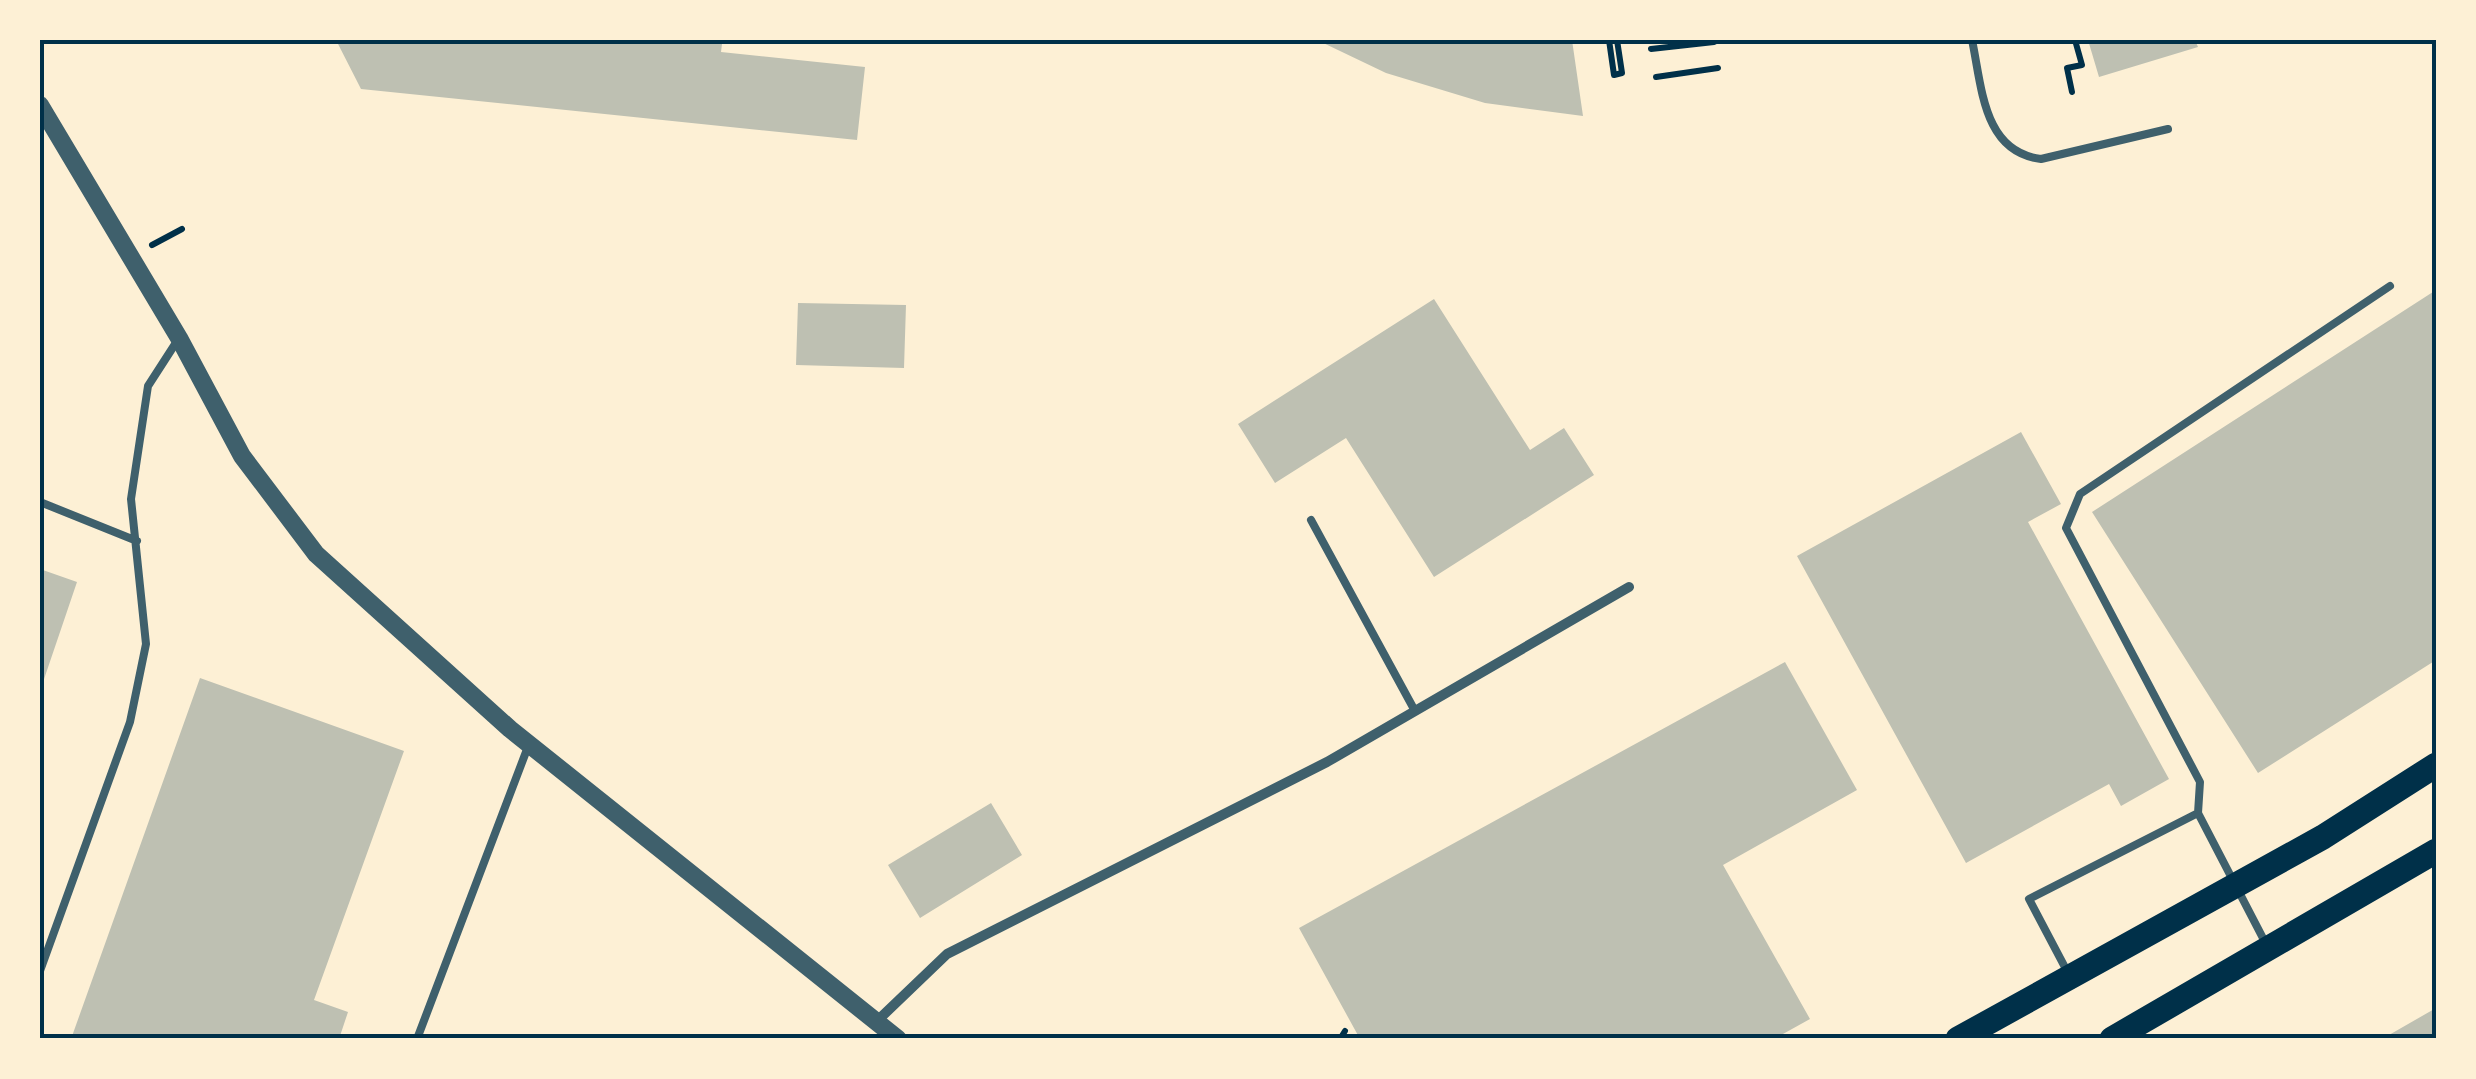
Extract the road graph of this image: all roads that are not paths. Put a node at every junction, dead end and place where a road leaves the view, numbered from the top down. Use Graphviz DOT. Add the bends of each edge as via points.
graph roads {
  1 [pos="1972,40"];
  2 [pos="40,105"];
  3 [pos="2168,129"];
  4 [pos="2390,286"];
  5 [pos="179,338"];
  6 [pos="40,502"];
  7 [pos="1311,520"];
  8 [pos="136,541"];
  9 [pos="1629,586"];
  10 [pos="1416,711"];
  11 [pos="529,744"];
  12 [pos="2436,765"];
  13 [pos="2198,813"];
  14 [pos="2436,851"];
  15 [pos="2236,886"];
  16 [pos="2269,950"];
  17 [pos="40,970"];
  18 [pos="2070,978"];
  19 [pos="876,1022"];
  20 [pos="417,1039"];
  21 [pos="898,1039"];
  22 [pos="1958,1039"];
  23 [pos="2112,1039"];
  1 -- 3 [label="lane" via="1988,118 2005,146 2023,157 2041,160"];
  2 -- 5 [label="street"];
  4 -- 13 [label="lane" via="2080,494 2069,513 2066,528 2200,782"];
  5 -- 8 [label="lane" via="148,386 131,498"];
  5 -- 11 [label="street" via="242,456 316,554"];
  6 -- 8 [label="lane"];
  7 -- 10 [label="lane"];
  8 -- 17 [label="lane" via="146,644 130,722"];
  9 -- 10 [label="street"];
  10 -- 19 [label="street" via="947,954"];
  11 -- 19 [label="street"];
  11 -- 20 [label="lane"];
  12 -- 15 [label="main road"];
  13 -- 15 [label="lane"];
  13 -- 18 [label="lane" via="2029,899"];
  14 -- 16 [label="main road"];
  15 -- 16 [label="lane"];
  15 -- 18 [label="main road"];
  16 -- 23 [label="main road"];
  18 -- 22 [label="main road"];
  19 -- 21 [label="street"];
}
